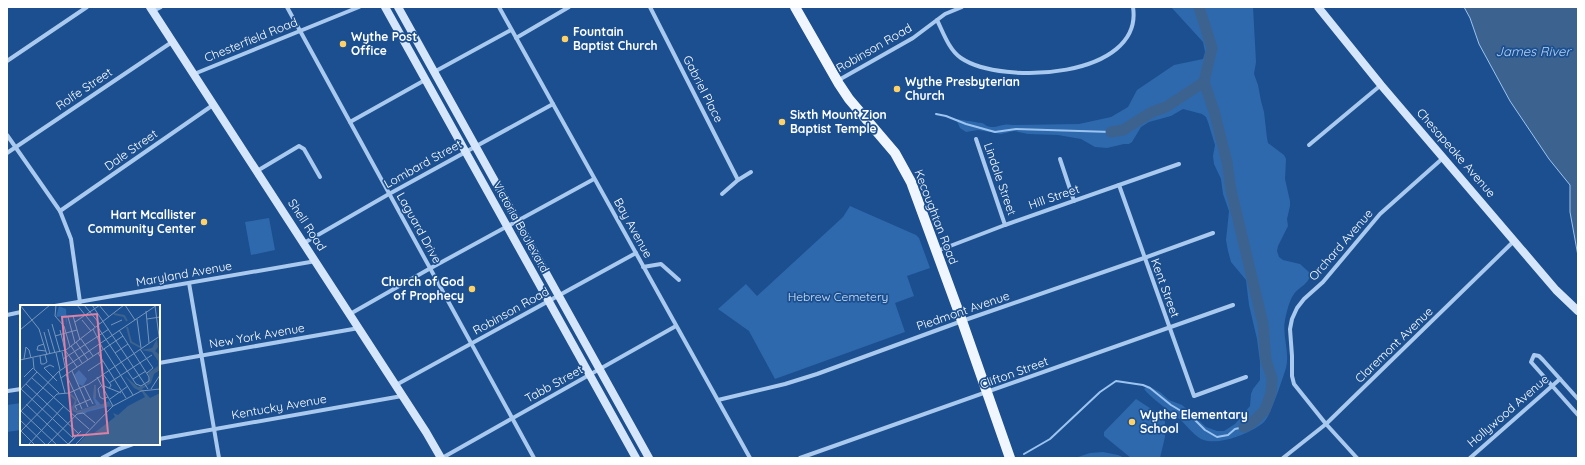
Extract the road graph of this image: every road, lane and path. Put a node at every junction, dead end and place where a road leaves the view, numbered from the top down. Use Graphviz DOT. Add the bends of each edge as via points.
graph roads {
  1 [pos="87,7"];
  2 [pos="161,7"];
  3 [pos="287,7"];
  4 [pos="359,7"];
  5 [pos="385,7"];
  6 [pos="398,7"];
  7 [pos="498,7"];
  8 [pos="569,7"];
  9 [pos="650,7"];
  10 [pos="796,7"];
  11 [pos="950,7"];
  12 [pos="962,7"];
  13 [pos="1133,7"];
  14 [pos="1318,7"];
  15 [pos="152,9"];
  16 [pos="945,14"];
  17 [pos="937,20"];
  18 [pos="511,30"];
  19 [pos="301,31"];
  20 [pos="516,38"];
  21 [pos="173,41"];
  22 [pos="7,61"];
  23 [pos="434,72"];
  24 [pos="194,74"];
  25 [pos="425,80"];
  26 [pos="837,81"];
  27 [pos="1381,85"];
  28 [pos="553,104"];
  29 [pos="213,105"];
  30 [pos="350,122"];
  31 [pos="7,135"];
  32 [pos="976,139"];
  33 [pos="1309,145"];
  34 [pos="476,147"];
  35 [pos="15,148"];
  36 [pos="466,152"];
  37 [pos="7,153"];
  38 [pos="1444,157"];
  39 [pos="1060,159"];
  40 [pos="1179,164"];
  41 [pos="257,171"];
  42 [pos="751,172"];
  43 [pos="320,177"];
  44 [pos="594,179"];
  45 [pos="738,180"];
  46 [pos="1119,185"];
  47 [pos="389,194"];
  48 [pos="722,194"];
  49 [pos="1074,201"];
  50 [pos="60,211"];
  51 [pos="517,221"];
  52 [pos="1005,225"];
  53 [pos="507,226"];
  54 [pos="1213,233"];
  55 [pos="1515,241"];
  56 [pos="304,243"];
  57 [pos="936,251"];
  58 [pos="636,253"];
  59 [pos="1144,258"];
  60 [pos="316,261"];
  61 [pos="643,267"];
  62 [pos="429,269"];
  63 [pos="679,280"];
  64 [pos="189,283"];
  65 [pos="558,295"];
  66 [pos="548,301"];
  67 [pos="80,302"];
  68 [pos="61,305"];
  69 [pos="1233,305"];
  70 [pos="1578,311"];
  71 [pos="20,312"];
  72 [pos="350,314"];
  73 [pos="7,315"];
  74 [pos="962,321"];
  75 [pos="676,326"];
  76 [pos="359,328"];
  77 [pos="1168,328"];
  78 [pos="472,344"];
  79 [pos="202,355"];
  80 [pos="160,363"];
  81 [pos="600,370"];
  82 [pos="590,375"];
  83 [pos="1246,377"];
  84 [pos="1560,379"];
  85 [pos="396,386"];
  86 [pos="1552,386"];
  87 [pos="20,389"];
  88 [pos="8,391"];
  89 [pos="988,393"];
  90 [pos="403,396"];
  91 [pos="1578,399"];
  92 [pos="718,400"];
  93 [pos="1578,414"];
  94 [pos="512,419"];
  95 [pos="1326,424"];
  96 [pos="214,429"];
  97 [pos="160,439"];
  98 [pos="130,445"];
  99 [pos="102,458"];
  100 [pos="219,458"];
  101 [pos="441,458"];
  102 [pos="534,458"];
  103 [pos="636,458"];
  104 [pos="649,458"];
  105 [pos="750,458"];
  106 [pos="800,458"];
  107 [pos="1010,458"];
  108 [pos="1283,458"];
  109 [pos="1357,458"];
  110 [pos="1470,458"];
  1 -- 22 [label="street"];
  2 -- 15 [label="street"];
  3 -- 19 [label="street, Laguard Drive"];
  4 -- 19 [label="street, Chesterfield Road"];
  5 -- 25 [label="main road, Victoria Boulevard"];
  6 -- 23 [label="main road, Victoria Boulevard"];
  7 -- 18 [label="street, Bay Avenue"];
  8 -- 20 [label="street"];
  9 -- 45 [label="street, Gabriel Place"];
  10 -- 26 [label="main road, Kecoughtan Road"];
  11 -- 16 [label="street"];
  12 -- 16 [label="street, Robinson Road"];
  13 -- 17 [label="street" via="1132,26 1126,39 1115,50 1086,64 1052,73 1009,73 975,66 959,57"];
  14 -- 27 [label="main road, Chesapeake Avenue"];
  15 -- 21 [label="main road, Shell Road"];
  16 -- 17 [label="street, Robinson Road"];
  17 -- 26 [label="street, Robinson Road" via="913,38"];
  18 -- 20 [label="street, Bay Avenue"];
  18 -- 23 [label="street"];
  19 -- 24 [label="street, Chesterfield Road"];
  19 -- 30 [label="street, Laguard Drive"];
  20 -- 28 [label="street, Bay Avenue"];
  21 -- 24 [label="main road, Shell Road"];
  21 -- 35 [label="street, Rolfe Street"];
  23 -- 34 [label="main road, Victoria Boulevard"];
  24 -- 29 [label="main road, Shell Road"];
  25 -- 30 [label="street"];
  25 -- 36 [label="main road, Victoria Boulevard"];
  26 -- 57 [label="main road, Kecoughtan Road" via="903,166"];
  27 -- 33 [label="street"];
  27 -- 38 [label="main road, Chesapeake Avenue"];
  28 -- 34 [label="street, Lombard Street"];
  28 -- 44 [label="street, Bay Avenue"];
  29 -- 41 [label="main road, Shell Road"];
  29 -- 50 [label="street, Dale Street"];
  30 -- 47 [label="street, Laguard Drive"];
  31 -- 35 [label="street"];
  32 -- 52 [label="street, Lindale Street"];
  34 -- 36 [label="street, Lombard Street"];
  34 -- 51 [label="main road, Victoria Boulevard"];
  35 -- 37 [label="street, Rolfe Street"];
  35 -- 50 [label="street"];
  36 -- 47 [label="street, Lombard Street"];
  36 -- 53 [label="main road, Victoria Boulevard"];
  38 -- 55 [label="main road, Chesapeake Avenue"];
  38 -- 95 [label="street, Orchard Avenue" via="1380,214 1294,313 1290,329 1292,376 1297,387"];
  39 -- 49 [label="street"];
  40 -- 46 [label="street, Hill Street"];
  41 -- 43 [label="street" via="299,146 304,149"];
  41 -- 56 [label="main road, Shell Road"];
  42 -- 45 [label="street"];
  44 -- 51 [label="street"];
  44 -- 58 [label="street, Bay Avenue"];
  45 -- 48 [label="street"];
  46 -- 49 [label="street, Hill Street"];
  46 -- 59 [label="street, Kent Street"];
  47 -- 56 [label="street, Lombard Street"];
  47 -- 62 [label="street, Laguard Drive"];
  49 -- 52 [label="street, Hill Street"];
  50 -- 67 [label="street" via="71,239"];
  51 -- 53 [label="street"];
  51 -- 65 [label="main road, Victoria Boulevard"];
  52 -- 57 [label="street, Hill Street"];
  53 -- 62 [label="street"];
  53 -- 66 [label="main road, Victoria Boulevard"];
  54 -- 59 [label="street, Piedmont Avenue"];
  55 -- 70 [label="main road, Chesapeake Avenue" via="1556,290"];
  55 -- 95 [label="street, Claremont Avenue"];
  56 -- 60 [label="main road, Shell Road"];
  57 -- 74 [label="main road, Kecoughtan Road"];
  58 -- 61 [label="street, Bay Avenue"];
  58 -- 65 [label="street, Robinson Road"];
  59 -- 74 [label="street, Piedmont Avenue"];
  59 -- 77 [label="street, Kent Street"];
  60 -- 64 [label="street, Maryland Avenue"];
  60 -- 72 [label="main road, Shell Road"];
  61 -- 63 [label="street" via="661,264"];
  61 -- 75 [label="street, Bay Avenue"];
  62 -- 72 [label="street"];
  62 -- 78 [label="street, Laguard Drive"];
  64 -- 67 [label="street, Maryland Avenue"];
  64 -- 79 [label="street"];
  65 -- 66 [label="street, Robinson Road"];
  65 -- 81 [label="main road, Victoria Boulevard"];
  66 -- 78 [label="street, Robinson Road"];
  66 -- 82 [label="main road, Victoria Boulevard"];
  67 -- 68 [label="street, Maryland Avenue"];
  69 -- 77 [label="street, Clifton Street"];
  71 -- 73 [label="street"];
  72 -- 76 [label="main road, Shell Road"];
  74 -- 89 [label="main road, Kecoughtan Road"];
  74 -- 92 [label="street, Piedmont Avenue" via="817,374"];
  75 -- 81 [label="street, Tabb Street"];
  75 -- 92 [label="street, Bay Avenue"];
  76 -- 79 [label="street, New York Avenue"];
  76 -- 85 [label="main road, Shell Road"];
  77 -- 83 [label="street, Kent Street" via="1194,396"];
  77 -- 89 [label="street, Clifton Street"];
  78 -- 85 [label="street, Robinson Road"];
  78 -- 94 [label="street, Laguard Drive"];
  79 -- 80 [label="street, New York Avenue"];
  79 -- 96 [label="street"];
  81 -- 82 [label="street, Tabb Street"];
  81 -- 104 [label="main road, Victoria Boulevard"];
  82 -- 94 [label="street, Tabb Street"];
  82 -- 103 [label="main road, Victoria Boulevard"];
  84 -- 86 [label="street, Hollywood Avenue"];
  84 -- 86 [label="street" via="1539,356 1534,355 1531,362"];
  84 -- 91 [label="street"];
  85 -- 90 [label="main road, Shell Road"];
  86 -- 93 [label="street"];
  86 -- 110 [label="street, Hollywood Avenue"];
  87 -- 88 [label="street"];
  89 -- 106 [label="street, Clifton Street"];
  89 -- 107 [label="main road, Kecoughtan Road"];
  90 -- 96 [label="street, Kentucky Avenue"];
  90 -- 101 [label="main road, Shell Road"];
  92 -- 105 [label="street, Bay Avenue"];
  94 -- 101 [label="street, Tabb Street"];
  94 -- 102 [label="street, Laguard Drive"];
  95 -- 108 [label="street, Claremont Avenue"];
  95 -- 109 [label="street, Orchard Avenue"];
  96 -- 97 [label="street, Kentucky Avenue"];
  96 -- 100 [label="street"];
  98 -- 99 [label="street"];
}
